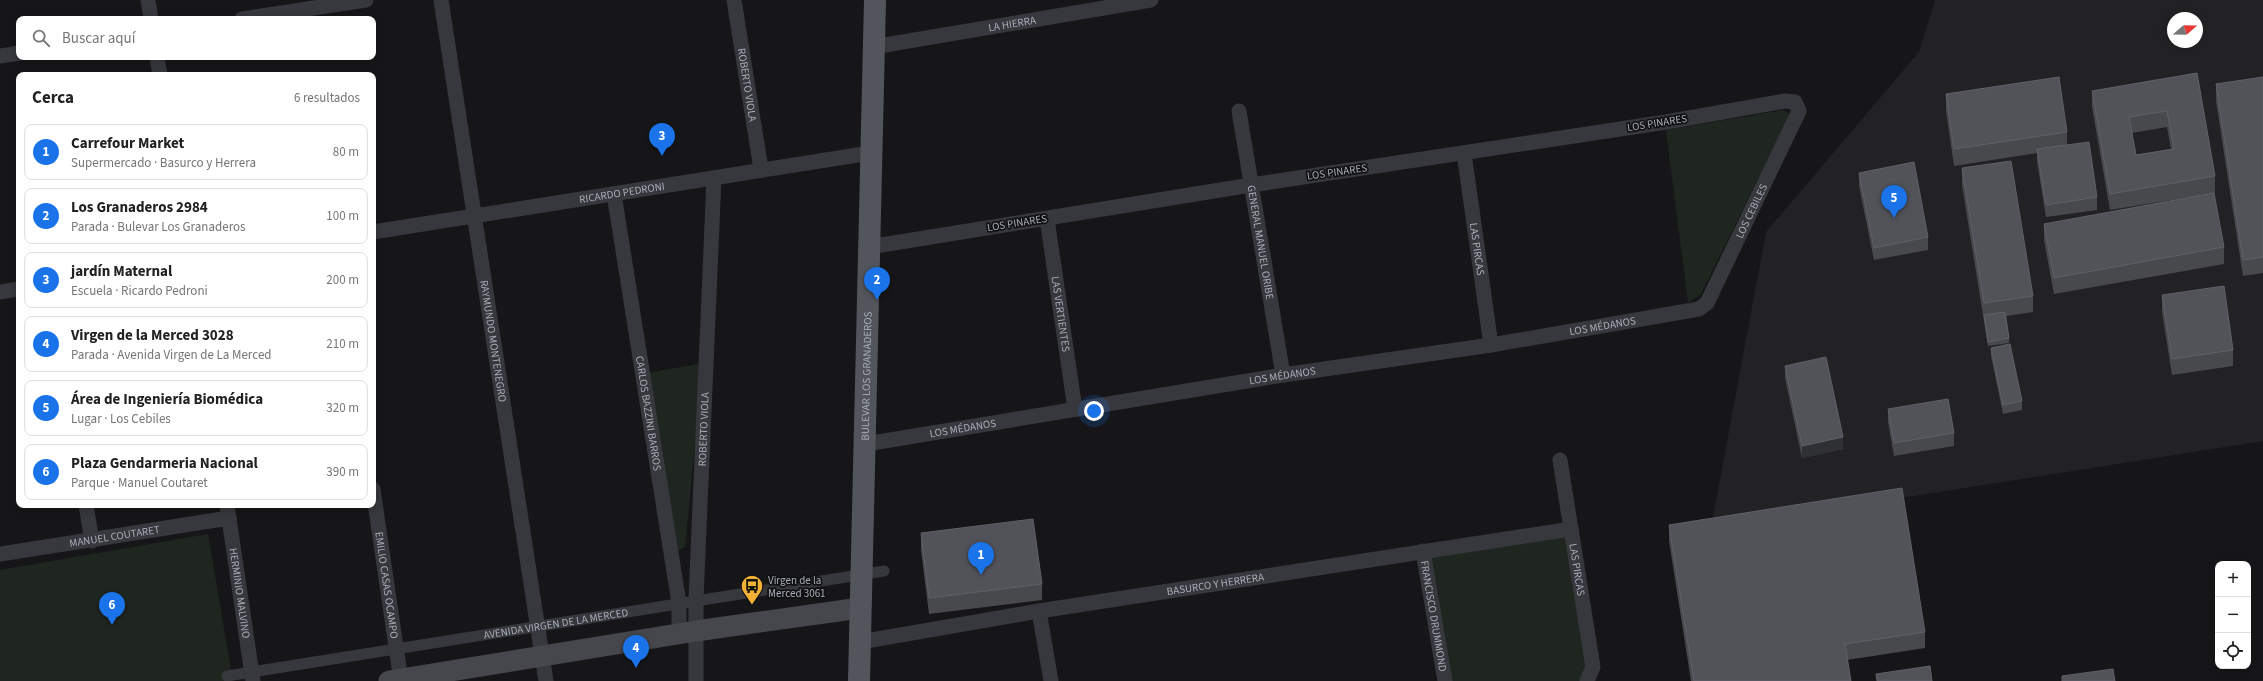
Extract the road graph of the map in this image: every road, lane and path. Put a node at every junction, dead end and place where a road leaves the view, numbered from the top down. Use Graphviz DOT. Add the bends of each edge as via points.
graph roads {
  1 [pos="148,0"];
  2 [pos="366,0"];
  3 [pos="441,0"];
  4 [pos="734,0"];
  5 [pos="875,0"];
  6 [pos="1151,0"];
  7 [pos="151,16"];
  8 [pos="262,16"];
  9 [pos="873,47"];
  10 [pos="16,53"];
  11 [pos="0,56"];
  12 [pos="158,60"];
  13 [pos="160,72"];
  14 [pos="1239,111"];
  15 [pos="1799,111"];
  16 [pos="870,152"];
  17 [pos="1464,153"];
  18 [pos="762,169"];
  19 [pos="714,178"];
  20 [pos="1251,185"];
  21 [pos="614,194"];
  22 [pos="474,216"];
  23 [pos="1047,219"];
  24 [pos="376,232"];
  25 [pos="869,247"];
  26 [pos="16,289"];
  27 [pos="0,292"];
  28 [pos="1699,310"];
  29 [pos="1491,345"];
  30 [pos="1283,375"];
  31 [pos="1075,409"];
  32 [pos="866,444"];
  33 [pos="1560,460"];
  34 [pos="86,508"];
  35 [pos="376,508"];
  36 [pos="228,511"];
  37 [pos="1571,529"];
  38 [pos="92,541"];
  39 [pos="1423,551"];
  40 [pos="0,554"];
  41 [pos="884,571"];
  42 [pos="861,574"];
  43 [pos="696,599"];
  44 [pos="679,603"];
  45 [pos="860,608"];
  46 [pos="1040,611"];
  47 [pos="538,626"];
  48 [pos="688,633"];
  49 [pos="860,642"];
  50 [pos="397,649"];
  51 [pos="542,656"];
  52 [pos="227,676"];
  53 [pos="252,677"];
  54 [pos="397,680"];
  55 [pos="1588,680"];
  56 [pos="546,681"];
  57 [pos="696,681"];
  58 [pos="859,681"];
  59 [pos="1052,681"];
  60 [pos="1445,681"];
  1 -- 7 [label="street"];
  2 -- 8 [label="street"];
  3 -- 22 [label="street, RAYMUNDO MONTENEGRO"];
  4 -- 18 [label="street, ROBERTO VIOLA"];
  5 -- 9 [label="main road, BULEVAR LOS GRANADEROS"];
  6 -- 9 [label="street, LA HIERRA"];
  9 -- 16 [label="main road, BULEVAR LOS GRANADEROS"];
  10 -- 11 [label="street"];
  12 -- 13 [label="street"];
  14 -- 20 [label="street, GENERAL MANUEL ORIBE"];
  15 -- 17 [label="street, LOS PINARES" via="1795,102 1785,101"];
  15 -- 28 [label="street, LOS CEBILES" via="1706,303"];
  16 -- 18 [label="street, RICARDO PEDRONI"];
  16 -- 25 [label="main road, BULEVAR LOS GRANADEROS"];
  17 -- 20 [label="street, LOS PINARES"];
  17 -- 29 [label="street, LAS PIRCAS"];
  18 -- 19 [label="street, RICARDO PEDRONI"];
  19 -- 21 [label="street, RICARDO PEDRONI"];
  19 -- 43 [label="street, ROBERTO VIOLA"];
  20 -- 23 [label="street, LOS PINARES"];
  20 -- 30 [label="street, GENERAL MANUEL ORIBE"];
  21 -- 22 [label="street, RICARDO PEDRONI"];
  21 -- 44 [label="street, CARLOS BAZZINI BARROS"];
  22 -- 24 [label="street, RICARDO PEDRONI"];
  22 -- 47 [label="street, RAYMUNDO MONTENEGRO"];
  23 -- 25 [label="street, LOS PINARES"];
  23 -- 31 [label="street, LAS VERTIENTES"];
  25 -- 32 [label="main road, BULEVAR LOS GRANADEROS"];
  26 -- 27 [label="street"];
  28 -- 29 [label="street, LOS MÉDANOS"];
  29 -- 30 [label="street, LOS MÉDANOS"];
  30 -- 31 [label="street, LOS MÉDANOS"];
  31 -- 32 [label="street, LOS MÉDANOS"];
  32 -- 42 [label="main road, BULEVAR LOS GRANADEROS"];
  33 -- 37 [label="street, LAS PIRCAS"];
  34 -- 38 [label="street"];
  35 -- 50 [label="street, EMILIO CASAS OCAMPO"];
  36 -- 38 [label="street, MANUEL COUTARET"];
  36 -- 53 [label="street, HERMINIO MALVINO"];
  37 -- 39 [label="street, BASURCO Y HERRERA"];
  37 -- 55 [label="street, LAS PIRCAS" via="1593,668"];
  38 -- 40 [label="street, MANUEL COUTARET"];
  39 -- 46 [label="street, BASURCO Y HERRERA"];
  39 -- 60 [label="street, FRANCISCO DRUMMOND"];
  41 -- 42 [label="street, AVENIDA VIRGEN DE LA MERCED"];
  42 -- 43 [label="street, AVENIDA VIRGEN DE LA MERCED"];
  42 -- 45 [label="main road, BULEVAR LOS GRANADEROS"];
  43 -- 44 [label="street, AVENIDA VIRGEN DE LA MERCED"];
  43 -- 48 [label="street, ROBERTO VIOLA"];
  44 -- 47 [label="street, AVENIDA VIRGEN DE LA MERCED"];
  44 -- 48 [label="street, CARLOS BAZZINI BARROS"];
  45 -- 48 [label="main road"];
  45 -- 49 [label="main road, BULEVAR LOS GRANADEROS"];
  46 -- 49 [label="street, BASURCO Y HERRERA"];
  46 -- 59 [label="street"];
  47 -- 50 [label="street, AVENIDA VIRGEN DE LA MERCED"];
  47 -- 51 [label="street, RAYMUNDO MONTENEGRO"];
  48 -- 51 [label="main road"];
  48 -- 57 [label="street, ROBERTO VIOLA"];
  49 -- 58 [label="main road, BULEVAR LOS GRANADEROS"];
  50 -- 53 [label="street, AVENIDA VIRGEN DE LA MERCED"];
  50 -- 54 [label="street, EMILIO CASAS OCAMPO"];
  51 -- 54 [label="main road"];
  51 -- 56 [label="street, RAYMUNDO MONTENEGRO"];
  52 -- 53 [label="street, AVENIDA VIRGEN DE LA MERCED"];
}
